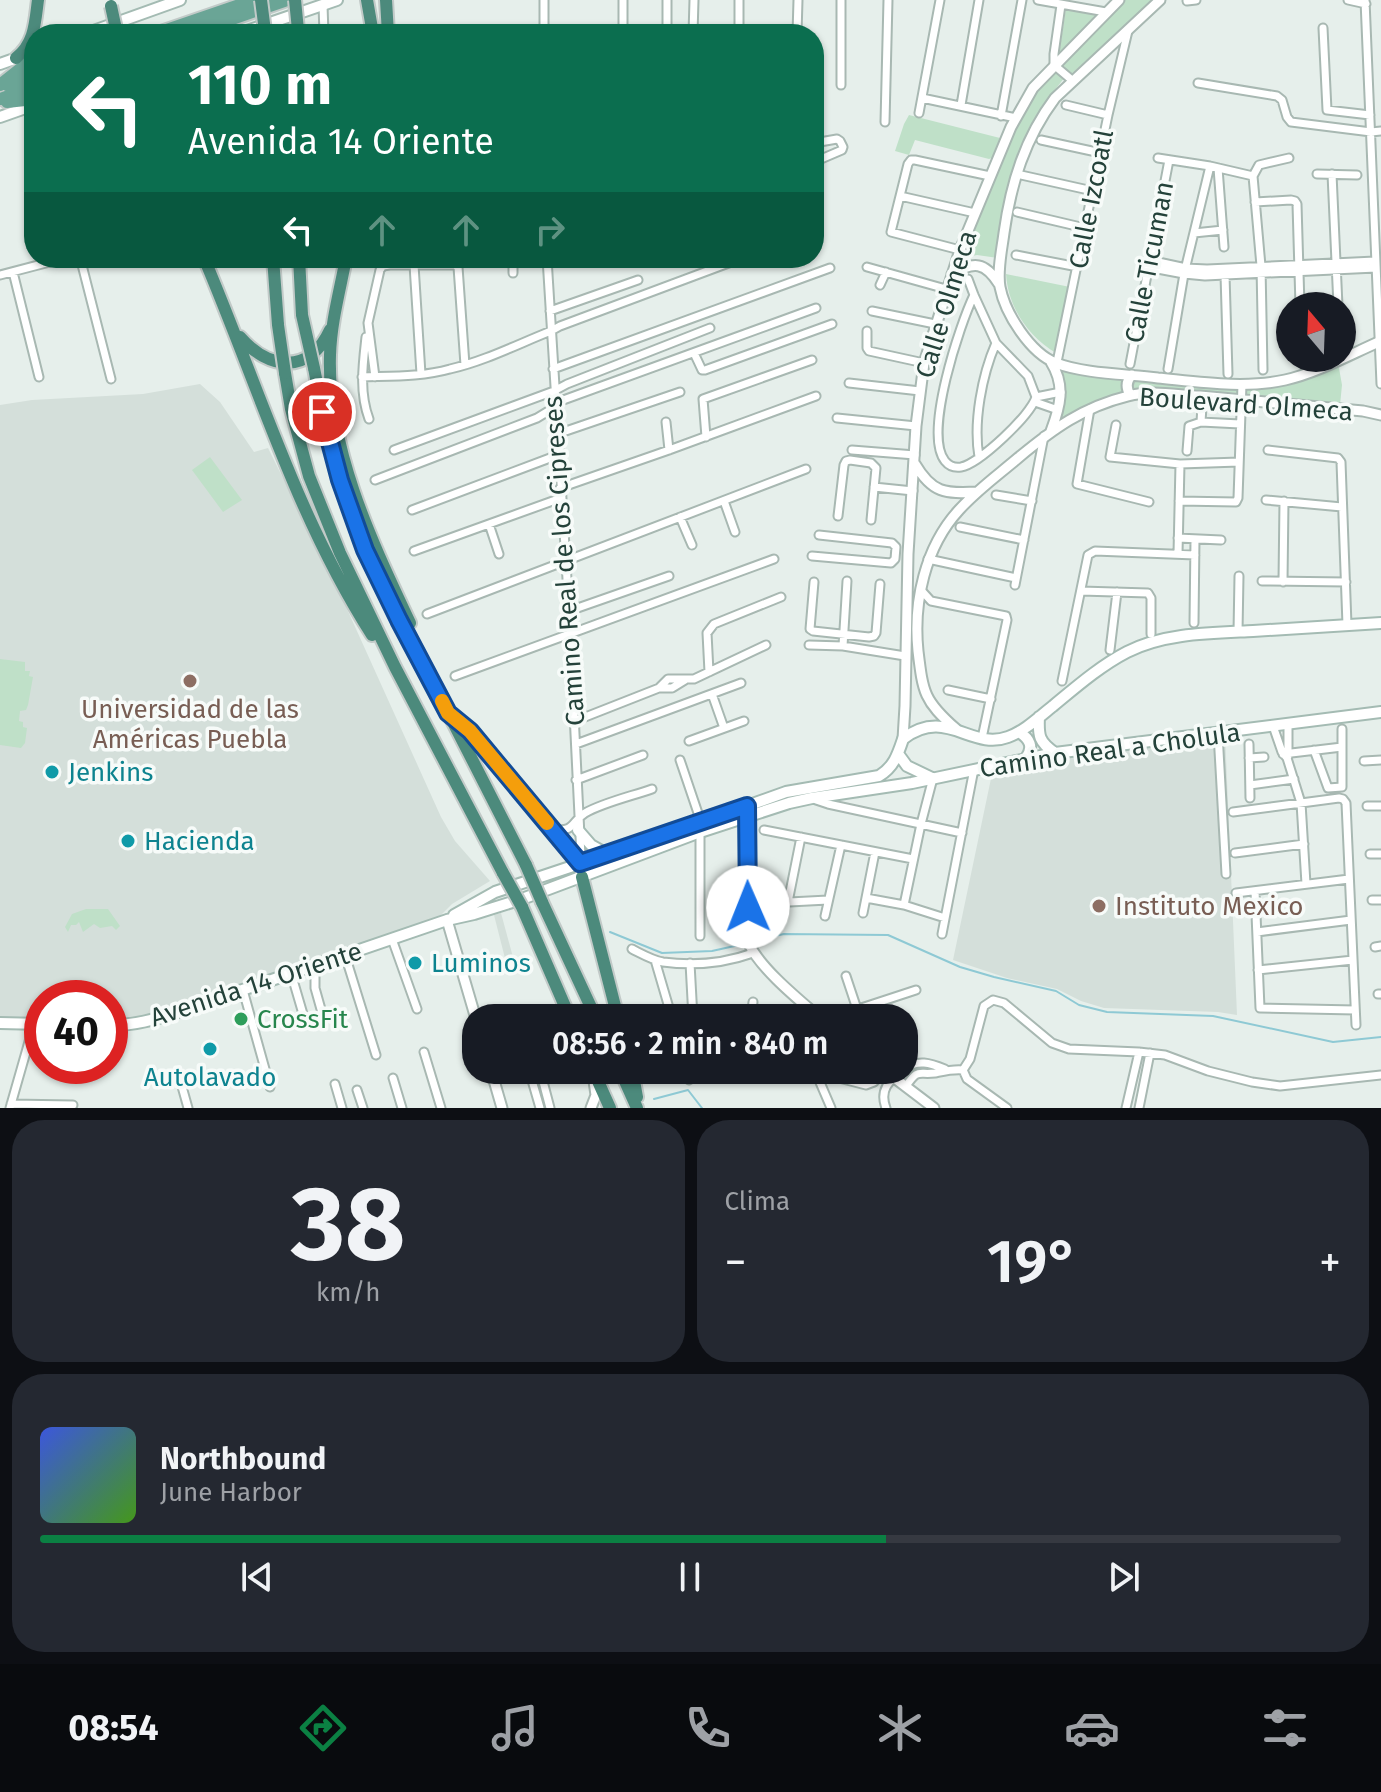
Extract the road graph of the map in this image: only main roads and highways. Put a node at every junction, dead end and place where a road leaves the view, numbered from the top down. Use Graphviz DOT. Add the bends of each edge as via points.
graph roads {
  1 [pos="38,0"];
  2 [pos="180,0"];
  3 [pos="254,0"];
  4 [pos="261,0"];
  5 [pos="287,0"];
  6 [pos="295,0"];
  7 [pos="337,0"];
  8 [pos="386,0"];
  9 [pos="111,3"];
  10 [pos="368,4"];
  11 [pos="34,24"];
  12 [pos="113,24"];
  13 [pos="115,24"];
  14 [pos="184,24"];
  15 [pos="218,24"];
  16 [pos="264,24"];
  17 [pos="267,24"];
  18 [pos="297,24"];
  19 [pos="371,24"];
  20 [pos="387,24"];
  21 [pos="24,49"];
  22 [pos="24,57"];
  23 [pos="16,58"];
  24 [pos="0,64"];
  25 [pos="24,64"];
  26 [pos="24,78"];
  27 [pos="0,86"];
  28 [pos="24,91"];
  29 [pos="24,100"];
  30 [pos="0,101"];
  31 [pos="24,109"];
  32 [pos="0,117"];
  33 [pos="207,268"];
  34 [pos="274,268"];
  35 [pos="300,268"];
  36 [pos="344,268"];
  37 [pos="333,321"];
  38 [pos="233,328"];
  39 [pos="1381,623"];
  40 [pos="395,667"];
  41 [pos="446,708"];
  42 [pos="1381,712"];
  43 [pos="1039,717"];
  44 [pos="1019,732"];
  45 [pos="1055,753"];
  46 [pos="899,755"];
  47 [pos="1026,758"];
  48 [pos="933,778"];
  49 [pos="840,788"];
  50 [pos="747,811"];
  51 [pos="578,825"];
  52 [pos="662,841"];
  53 [pos="607,854"];
  54 [pos="581,870"];
  55 [pos="564,1004"];
  56 [pos="589,1004"];
  57 [pos="614,1004"];
  58 [pos="0,1023"];
  59 [pos="24,1024"];
  60 [pos="128,1024"];
  61 [pos="599,1084"];
  62 [pos="627,1084"];
  63 [pos="634,1084"];
  64 [pos="610,1108"];
  65 [pos="638,1108"];
  1 -- 11 [label="highway"];
  2 -- 12 [label="main road"];
  3 -- 14 [label="main road"];
  4 -- 16 [label="highway, bridge"];
  5 -- 15 [label="main road"];
  6 -- 18 [label="highway, bridge"];
  7 -- 17 [label="main road"];
  8 -- 20 [label="highway"];
  9 -- 13 [label="highway, bridge"];
  10 -- 19 [label="highway"];
  21 -- 23 [label="highway"];
  22 -- 23 [label="main road"];
  23 -- 24 [label="main road"];
  25 -- 27 [label="main road"];
  26 -- 27 [label="main road"];
  28 -- 30 [label="main road"];
  29 -- 30 [label="main road"];
  31 -- 32 [label="main road"];
  33 -- 38 [label="highway"];
  34 -- 40 [label="highway, bridge" via="285,373 309,476"];
  35 -- 41 [label="highway, bridge" via="302,315 331,451 351,515"];
  36 -- 37 [label="highway"];
  37 -- 38 [label="highway" via="319,348 286,363 260,355"];
  37 -- 41 [label="highway" via="331,389 342,451 371,534"];
  38 -- 40 [label="highway" via="320,542 362,620"];
  39 -- 43 [label="main road" via="1146,644 1108,663"];
  40 -- 55 [label="highway, bridge" via="522,907"];
  41 -- 54 [label="highway"];
  41 -- 56 [label="highway, bridge"];
  42 -- 45 [label="main road, Camino Real a Cholula"];
  43 -- 44 [label="main road"];
  43 -- 45 [label="main road" via="1041,740"];
  44 -- 46 [label="main road" via="982,738 931,726 903,739"];
  44 -- 47 [label="main road" via="1031,743"];
  45 -- 47 [label="main road, Camino Real a Cholula"];
  46 -- 48 [label="main road" via="907,766"];
  46 -- 49 [label="main road" via="879,776"];
  47 -- 48 [label="main road, Camino Real a Cholula"];
  48 -- 49 [label="main road, Camino Real a Cholula"];
  49 -- 50 [label="main road, Avenida 14 Oriente"];
  49 -- 50 [label="main road, Avenida 14 Oriente" via="786,792"];
  50 -- 52 [label="main road, Avenida 14 Oriente"];
  51 -- 53 [label="main road" via="591,845"];
  52 -- 53 [label="main road, Avenida 14 Oriente"];
  52 -- 54 [label="main road, Avenida 14 Oriente"];
  53 -- 54 [label="main road, Avenida 14 Oriente"];
  54 -- 57 [label="highway"];
  54 -- 60 [label="main road, Avenida 14 Oriente" via="495,892 447,920"];
  58 -- 59 [label="main road"];
  61 -- 64 [label="highway"];
  62 -- 65 [label="highway"];
  63 -- 65 [label="highway"];
}
